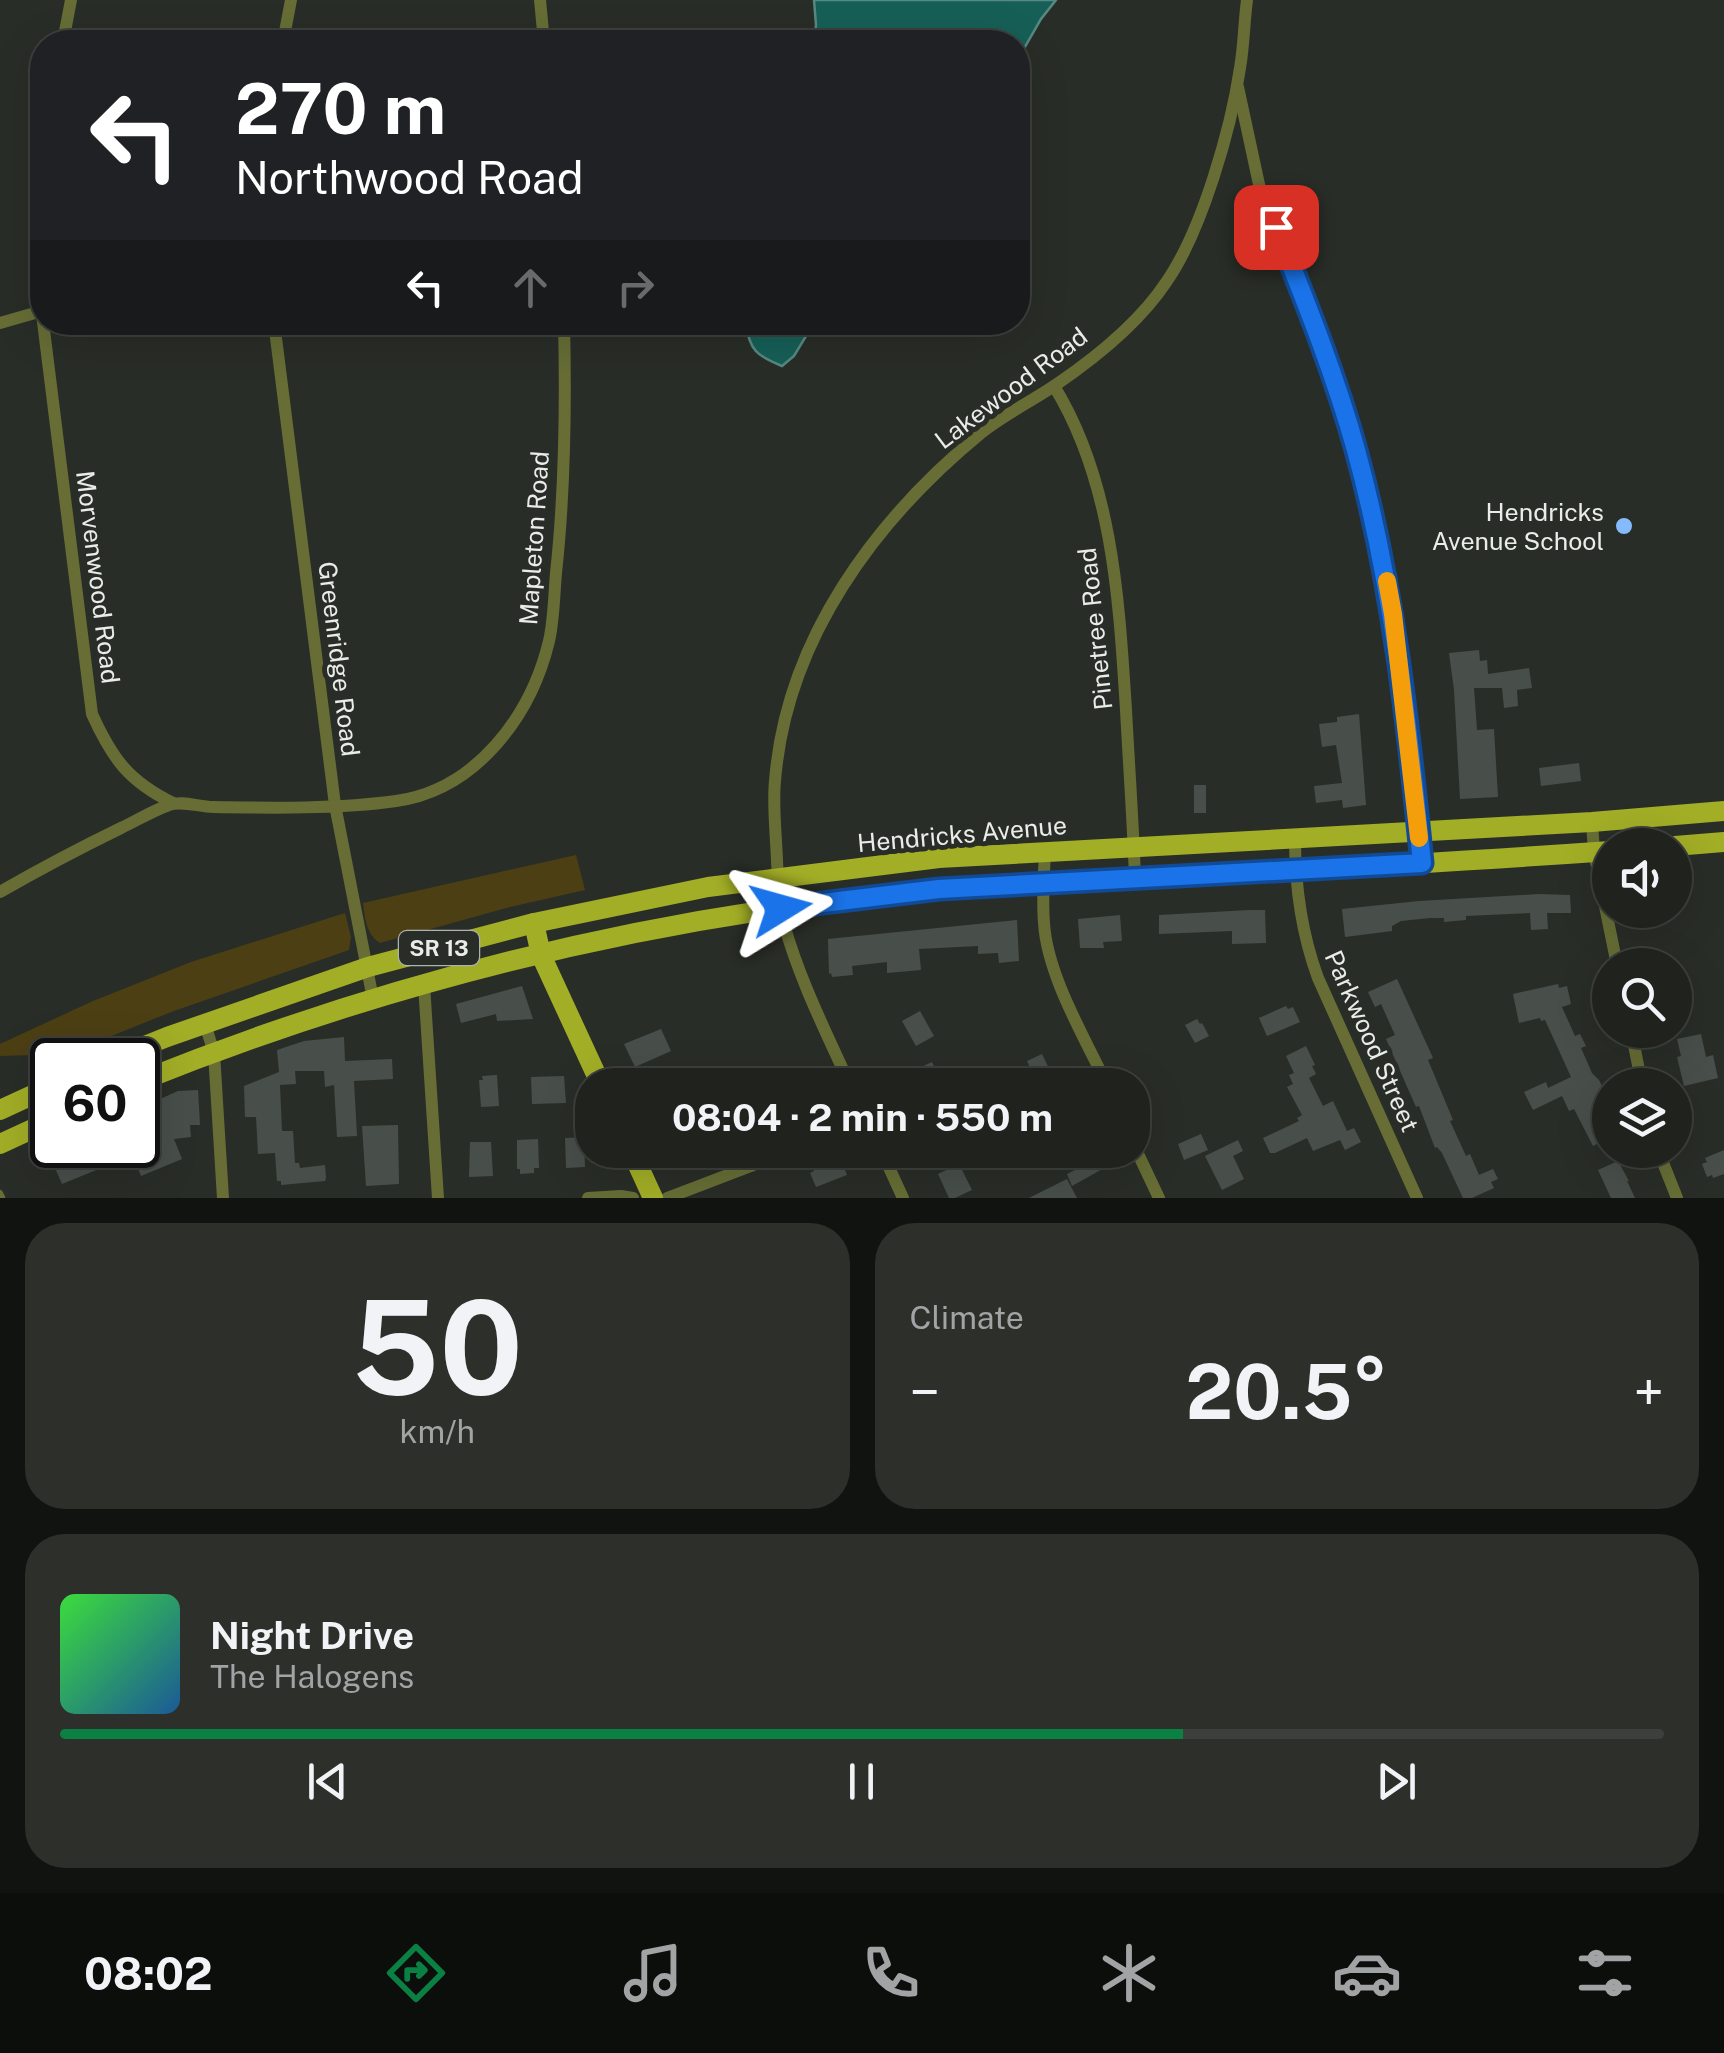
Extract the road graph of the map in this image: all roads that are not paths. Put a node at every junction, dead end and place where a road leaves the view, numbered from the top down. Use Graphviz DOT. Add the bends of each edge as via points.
graph roads {
  1 [pos="71,0"];
  2 [pos="292,0"];
  3 [pos="540,0"];
  4 [pos="1248,0"];
  5 [pos="65,30"];
  6 [pos="286,30"];
  7 [pos="543,30"];
  8 [pos="1237,84"];
  9 [pos="30,319"];
  10 [pos="0,323"];
  11 [pos="44,335"];
  12 [pos="276,335"];
  13 [pos="564,335"];
  14 [pos="1054,386"];
  15 [pos="172,803"];
  16 [pos="335,805"];
  17 [pos="1724,810"];
  18 [pos="1592,822"];
  19 [pos="1594,828"];
  20 [pos="1418,832"];
  21 [pos="1295,838"];
  22 [pos="1724,842"];
  23 [pos="1692,845"];
  24 [pos="1134,848"];
  25 [pos="1045,851"];
  26 [pos="1592,852"];
  27 [pos="1422,863"];
  28 [pos="1295,870"];
  29 [pos="778,877"];
  30 [pos="1135,878"];
  31 [pos="1044,882"];
  32 [pos="0,892"];
  33 [pos="781,908"];
  34 [pos="525,926"];
  35 [pos="541,955"];
  36 [pos="368,967"];
  37 [pos="424,985"];
  38 [pos="373,999"];
  39 [pos="204,1024"];
  40 [pos="160,1041"];
  41 [pos="214,1053"];
  42 [pos="593,1068"];
  43 [pos="842,1068"];
  44 [pos="1098,1068"];
  45 [pos="160,1074"];
  46 [pos="30,1096"];
  47 [pos="0,1110"];
  48 [pos="30,1130"];
  49 [pos="0,1144"];
  50 [pos="639,1168"];
  51 [pos="746,1168"];
  52 [pos="889,1168"];
  53 [pos="1145,1168"];
  54 [pos="1666,1168"];
  55 [pos="223,1198"];
  56 [pos="438,1198"];
  57 [pos="588,1198"];
  58 [pos="633,1198"];
  59 [pos="653,1198"];
  60 [pos="667,1198"];
  61 [pos="903,1198"];
  62 [pos="1159,1198"];
  63 [pos="1417,1198"];
  64 [pos="1678,1198"];
  1 -- 5 [label="street"];
  2 -- 6 [label="street"];
  3 -- 7 [label="street"];
  4 -- 8 [label="street, Lakewood Road"];
  8 -- 14 [label="street, Lakewood Road" via="1215,171 1168,281 1135,320"];
  8 -- 20 [label="street" via="1260,189 1344,409 1376,527"];
  9 -- 10 [label="street"];
  11 -- 15 [label="street, Morvenwood Road" via="92,714 125,770"];
  12 -- 16 [label="street, Greenridge Road"];
  13 -- 16 [label="street, Mapleton Road" via="560,543 549,639 522,709 480,763 455,780 397,801"];
  14 -- 24 [label="street, Pinetree Road" via="1081,438 1106,528 1122,647"];
  14 -- 29 [label="street, Lakewood Road" via="988,427 926,481 882,530 829,608 784,721 774,799"];
  15 -- 16 [label="street, Mapleton Road"];
  15 -- 32 [label="street"];
  16 -- 36 [label="street, Greenridge Road"];
  17 -- 18 [label="main road, Hendricks Avenue / SR 13"];
  18 -- 19 [label="street"];
  18 -- 20 [label="main road, Hendricks Avenue / SR 13"];
  20 -- 21 [label="main road, Hendricks Avenue / SR 13"];
  20 -- 27 [label="street"];
  21 -- 24 [label="main road, Hendricks Avenue / SR 13"];
  21 -- 28 [label="street, Parkwood Street"];
  22 -- 23 [label="main road"];
  24 -- 25 [label="main road, Hendricks Avenue / SR 13"];
  24 -- 30 [label="street, Pinetree Road"];
  25 -- 29 [label="main road, Hendricks Avenue / SR 13"];
  25 -- 31 [label="street"];
  26 -- 27 [label="main road, SR 13"];
  27 -- 28 [label="main road, SR 13"];
  28 -- 30 [label="main road, SR 13"];
  28 -- 63 [label="street, Parkwood Street" via="1306,946"];
  29 -- 33 [label="street, Lakewood Road"];
  29 -- 34 [label="main road, Hendricks Avenue / SR 13"];
  30 -- 31 [label="main road, SR 13"];
  31 -- 33 [label="main road, SR 13"];
  31 -- 44 [label="street" via="1054,969"];
  33 -- 35 [label="main road, SR 13"];
  33 -- 43 [label="street, Lakewood Road" via="798,967"];
  34 -- 35 [label="main road"];
  34 -- 36 [label="main road, Hendricks Avenue / SR 13"];
  34 -- 37 [label="main road" via="445,959"];
  35 -- 37 [label="main road, SR 13"];
  35 -- 42 [label="main road"];
  36 -- 38 [label="street, Greenridge Road"];
  36 -- 39 [label="main road, Hendricks Avenue / SR 13"];
  37 -- 38 [label="main road, SR 13"];
  37 -- 56 [label="street"];
  38 -- 41 [label="main road, SR 13"];
  39 -- 40 [label="main road, Hendricks Avenue / SR 13"];
  39 -- 41 [label="street"];
  41 -- 45 [label="main road, SR 13"];
  41 -- 55 [label="street"];
  46 -- 47 [label="main road"];
  48 -- 49 [label="main road"];
  50 -- 59 [label="main road"];
  51 -- 60 [label="street"];
  52 -- 61 [label="street"];
  53 -- 62 [label="street"];
  54 -- 64 [label="street"];
  57 -- 58 [label="street"];
}
